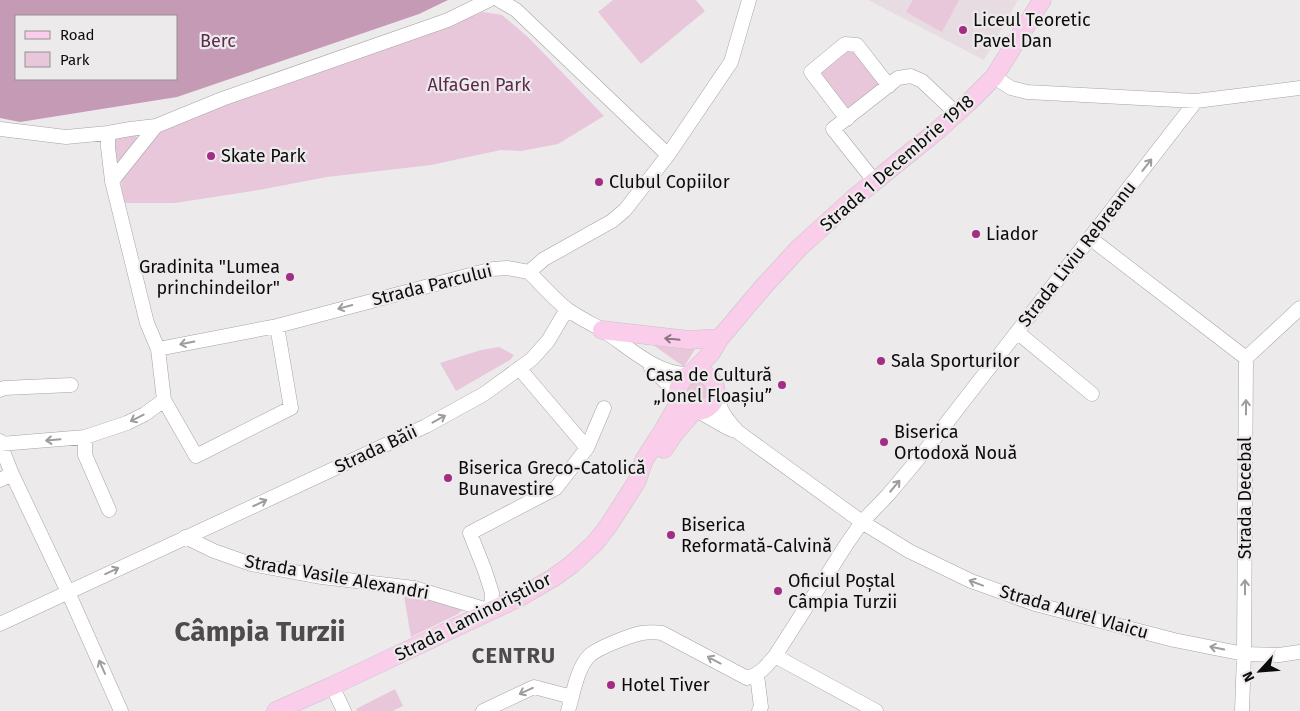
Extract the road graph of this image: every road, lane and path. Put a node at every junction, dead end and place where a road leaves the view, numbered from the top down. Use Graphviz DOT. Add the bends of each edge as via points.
graph roads {
  1 [pos="489,0"];
  2 [pos="499,0"];
  3 [pos="749,0"];
  4 [pos="1042,0"];
  5 [pos="994,77"];
  6 [pos="888,86"];
  7 [pos="1300,88"];
  8 [pos="1196,101"];
  9 [pos="956,114"];
  10 [pos="847,119"];
  11 [pos="156,126"];
  12 [pos="0,129"];
  13 [pos="108,133"];
  14 [pos="668,155"];
  15 [pos="112,181"];
  16 [pos="875,182"];
  17 [pos="1090,238"];
  18 [pos="529,272"];
  19 [pos="1300,308"];
  20 [pos="567,309"];
  21 [pos="739,316"];
  22 [pos="276,326"];
  23 [pos="602,330"];
  24 [pos="1017,332"];
  25 [pos="720,338"];
  26 [pos="158,349"];
  27 [pos="1246,358"];
  28 [pos="649,363"];
  29 [pos="519,368"];
  30 [pos="690,374"];
  31 [pos="71,385"];
  32 [pos="0,390"];
  33 [pos="716,390"];
  34 [pos="1092,394"];
  35 [pos="164,400"];
  36 [pos="687,404"];
  37 [pos="604,408"];
  38 [pos="738,432"];
  39 [pos="85,437"];
  40 [pos="0,443"];
  41 [pos="587,448"];
  42 [pos="6,477"];
  43 [pos="109,510"];
  44 [pos="862,522"];
  45 [pos="185,537"];
  46 [pos="68,592"];
  47 [pos="491,611"];
  48 [pos="0,624"];
  49 [pos="1300,652"];
  50 [pos="1244,654"];
  51 [pos="775,656"];
  52 [pos="757,675"];
  53 [pos="332,686"];
  54 [pos="572,697"];
  55 [pos="122,711"];
  56 [pos="276,711"];
  57 [pos="344,711"];
  58 [pos="483,711"];
  59 [pos="568,711"];
  60 [pos="759,711"];
  61 [pos="876,711"];
  62 [pos="1242,711"];
  1 -- 11 [label="street" via="448,20 222,98"];
  2 -- 14 [label="street" via="516,10"];
  3 -- 14 [label="street" via="731,62"];
  4 -- 5 [label="main road, Strada 1 Decembrie 1918"];
  5 -- 8 [label="street" via="1011,88 1027,92"];
  5 -- 9 [label="main road, Strada 1 Decembrie 1918"];
  6 -- 9 [label="street" via="898,78 911,76 922,81"];
  6 -- 10 [label="street"];
  6 -- 10 [label="street" via="857,45 845,44 811,72"];
  7 -- 8 [label="street"];
  17 -- 8 [label="street, Strada Liviu Rebreanu, one-way"];
  9 -- 16 [label="main road, Strada 1 Decembrie 1918"];
  10 -- 16 [label="street" via="833,129"];
  11 -- 13 [label="street"];
  11 -- 15 [label="street"];
  12 -- 13 [label="street" via="66,137"];
  13 -- 15 [label="street"];
  14 -- 18 [label="street" via="625,210 612,221 544,259"];
  15 -- 26 [label="street" via="147,323"];
  16 -- 21 [label="main road, Strada 1 Decembrie 1918" via="799,248"];
  17 -- 24 [label="street, Strada Liviu Rebreanu"];
  17 -- 27 [label="street"];
  18 -- 20 [label="street"];
  18 -- 22 [label="street, Strada Parcului, one-way" via="492,269"];
  19 -- 27 [label="street"];
  20 -- 23 [label="street"];
  20 -- 29 [label="street, Strada Băii" via="548,341"];
  21 -- 25 [label="main road, Strada 1 Decembrie 1918"];
  21 -- 33 [label="main road, Strada 1 Decembrie 1918" via="716,370"];
  22 -- 26 [label="street, Strada Parcului, one-way"];
  22 -- 35 [label="street" via="291,408 196,456"];
  25 -- 23 [label="main road, one-way" via="689,340"];
  23 -- 28 [label="street"];
  24 -- 34 [label="street"];
  44 -- 24 [label="street, Strada Liviu Rebreanu, one-way" via="924,452"];
  25 -- 30 [label="main road, Strada 1 Decembrie 1918" via="711,353"];
  26 -- 35 [label="street"];
  50 -- 27 [label="street, Strada Decebal, one-way"];
  28 -- 30 [label="street" via="671,373"];
  28 -- 36 [label="street"];
  29 -- 41 [label="street"];
  45 -- 29 [label="street, Strada Băii, one-way" via="426,426 484,394"];
  30 -- 33 [label="main road" via="704,374 714,383"];
  30 -- 36 [label="main road" via="678,388"];
  31 -- 32 [label="street"];
  33 -- 36 [label="main road" via="712,403 703,410"];
  33 -- 38 [label="street" via="719,406"];
  35 -- 39 [label="street, one-way" via="128,423"];
  36 -- 38 [label="street"];
  36 -- 47 [label="main road, Strada Laminoriștilor" via="664,429 644,460 636,481 595,543 553,578"];
  37 -- 41 [label="street"];
  38 -- 44 [label="street, Strada Aurel Vlaicu"];
  39 -- 40 [label="street, one-way"];
  39 -- 43 [label="street" via="85,455"];
  40 -- 42 [label="street"];
  41 -- 47 [label="street" via="556,488 470,532 492,593"];
  42 -- 46 [label="street"];
  50 -- 44 [label="street, Strada Aurel Vlaicu, one-way" via="1174,640 1035,604 971,581 909,551"];
  44 -- 51 [label="street, Strada Liviu Rebreanu"];
  46 -- 45 [label="street, Strada Băii, one-way"];
  45 -- 47 [label="street, Strada Vasile Alexandri" via="251,564 322,577 414,588"];
  46 -- 48 [label="street, Strada Băii"];
  55 -- 46 [label="street, one-way"];
  47 -- 53 [label="main road, Strada Laminoriștilor"];
  49 -- 50 [label="street, Strada Aurel Vlaicu"];
  50 -- 62 [label="street, Strada Decebal"];
  51 -- 52 [label="street, Strada Liviu Rebreanu"];
  51 -- 61 [label="street"];
  52 -- 54 [label="street, one-way" via="747,678 662,633 652,632 623,640 588,657 580,670"];
  52 -- 60 [label="street"];
  53 -- 56 [label="main road, Strada Laminoriștilor"];
  53 -- 57 [label="street"];
  54 -- 58 [label="street, one-way" via="534,687"];
  54 -- 59 [label="street"];
}
